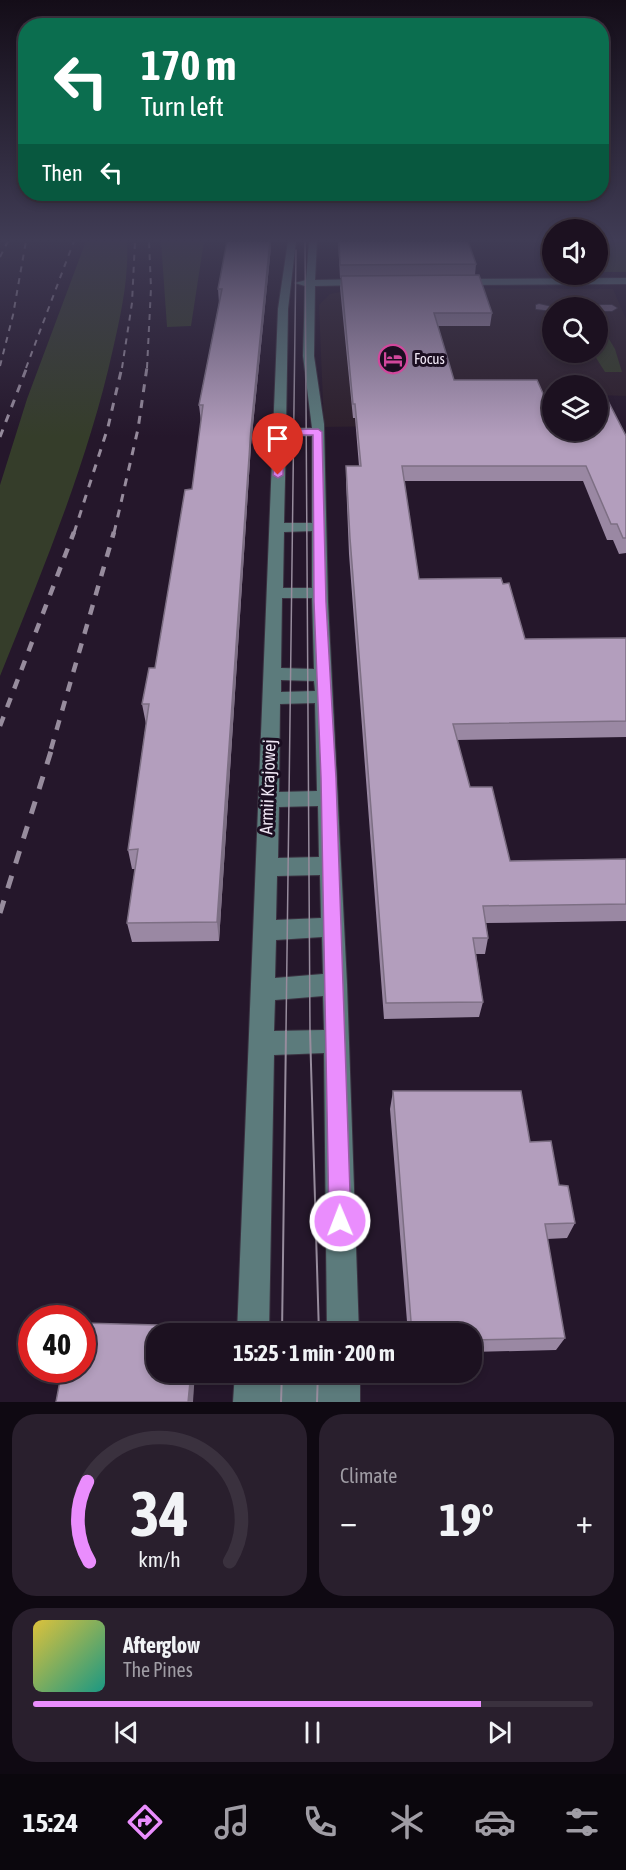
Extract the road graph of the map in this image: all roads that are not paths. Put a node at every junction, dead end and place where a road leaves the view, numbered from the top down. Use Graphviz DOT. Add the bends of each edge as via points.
graph roads {
  1 [pos="285,306"];
  2 [pos="310,306"];
  3 [pos="539,307"];
  4 [pos="542,307"];
  5 [pos="608,308"];
  6 [pos="612,308"];
  7 [pos="280,432"];
  8 [pos="318,432"];
  9 [pos="318,527"];
  10 [pos="276,528"];
  11 [pos="274,593"];
  12 [pos="320,593"];
  13 [pos="272,674"];
  14 [pos="323,675"];
  15 [pos="324,697"];
  16 [pos="271,698"];
  17 [pos="328,798"];
  18 [pos="267,800"];
  19 [pos="331,866"];
  20 [pos="266,867"];
  21 [pos="333,927"];
  22 [pos="263,932"];
  23 [pos="335,984"];
  24 [pos="261,990"];
  25 [pos="336,1041"];
  26 [pos="260,1044"];
  27 [pos="253,1323"];
  28 [pos="343,1323"];
  29 [pos="344,1389"];
  30 [pos="250,1391"];
  1 -- 7 [label="street, Armii Krajowej"];
  2 -- 8 [label="street" via="310,395"];
  3 -- 4 [label="lane"];
  5 -- 6 [label="lane"];
  7 -- 8 [label="street"];
  7 -- 10 [label="street, Armii Krajowej"];
  8 -- 9 [label="street"];
  9 -- 10 [label="street"];
  9 -- 12 [label="street"];
  10 -- 11 [label="street, Armii Krajowej"];
  11 -- 12 [label="street"];
  11 -- 13 [label="street, Armii Krajowej"];
  12 -- 14 [label="street"];
  13 -- 14 [label="street"];
  13 -- 16 [label="street, Armii Krajowej"];
  14 -- 15 [label="street"];
  15 -- 16 [label="street"];
  15 -- 17 [label="street"];
  16 -- 18 [label="street, Armii Krajowej"];
  17 -- 18 [label="street"];
  17 -- 19 [label="street"];
  18 -- 20 [label="street, Armii Krajowej"];
  19 -- 20 [label="street"];
  19 -- 21 [label="street"];
  20 -- 22 [label="street, Armii Krajowej"];
  21 -- 22 [label="street"];
  21 -- 23 [label="street"];
  22 -- 24 [label="street, Armii Krajowej"];
  23 -- 24 [label="street"];
  23 -- 25 [label="street"];
  24 -- 26 [label="street, Armii Krajowej"];
  25 -- 26 [label="street"];
  25 -- 28 [label="street"];
  26 -- 27 [label="street, Armii Krajowej"];
  29 -- 30 [label="street"];
}
